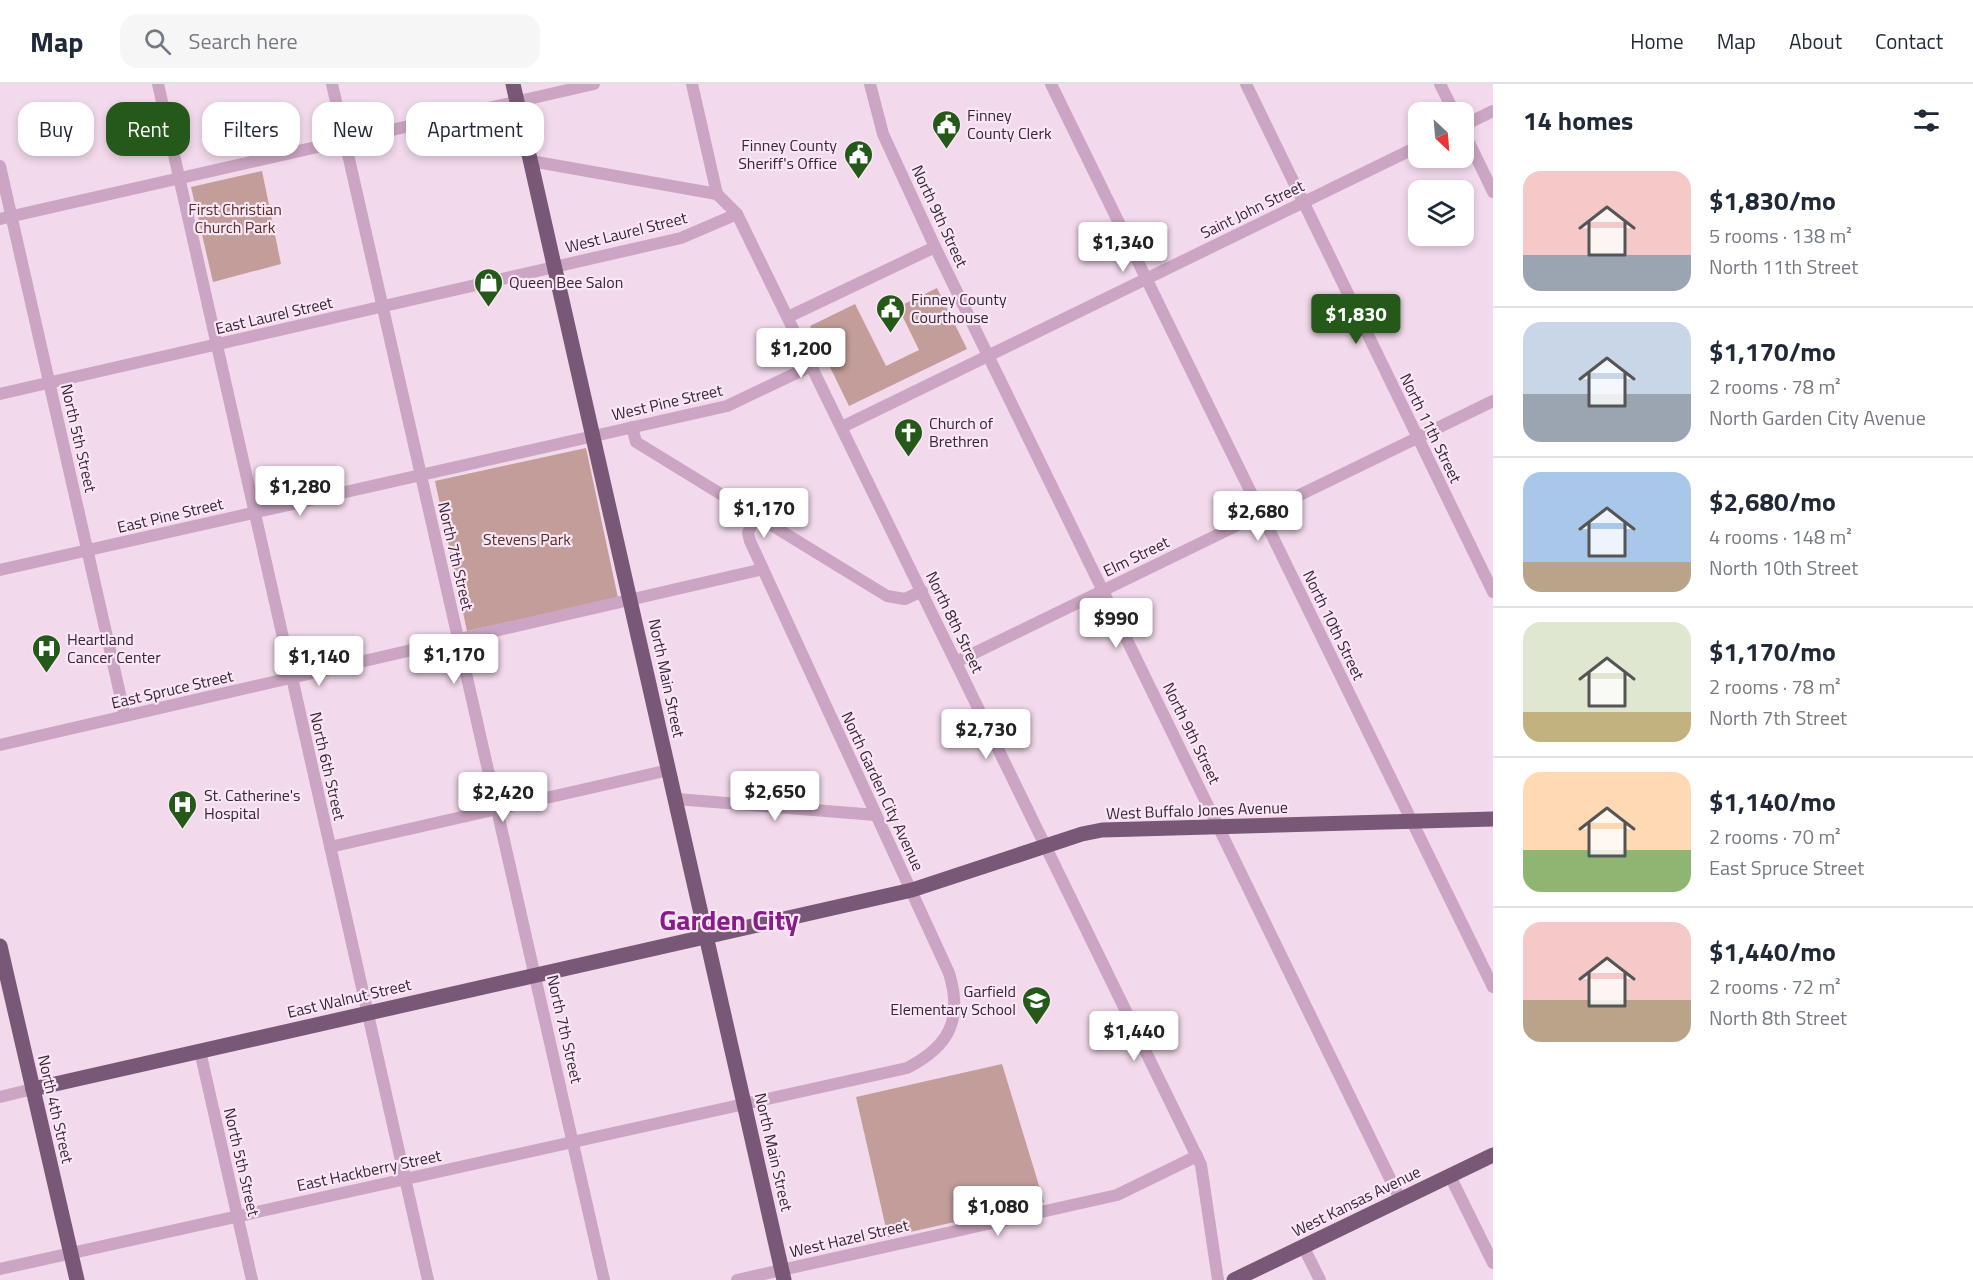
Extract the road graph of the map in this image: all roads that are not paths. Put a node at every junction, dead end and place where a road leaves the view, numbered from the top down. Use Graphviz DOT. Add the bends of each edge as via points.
graph roads {
  1 [pos="158,84"];
  2 [pos="333,84"];
  3 [pos="513,84"];
  4 [pos="594,84"];
  5 [pos="692,84"];
  6 [pos="870,84"];
  7 [pos="1051,84"];
  8 [pos="1246,84"];
  9 [pos="1440,84"];
  10 [pos="517,101"];
  11 [pos="337,102"];
  12 [pos="1449,102"];
  13 [pos="1493,111"];
  14 [pos="1474,120"];
  15 [pos="394,129"];
  16 [pos="312,148"];
  17 [pos="1408,151"];
  18 [pos="1474,153"];
  19 [pos="349,156"];
  20 [pos="531,161"];
  21 [pos="0,166"];
  22 [pos="179,179"];
  23 [pos="1493,192"];
  24 [pos="717,194"];
  25 [pos="1303,202"];
  26 [pos="737,214"];
  27 [pos="6,218"];
  28 [pos="935,246"];
  29 [pos="555,267"];
  30 [pos="1146,279"];
  31 [pos="383,306"];
  32 [pos="788,317"];
  33 [pos="217,345"];
  34 [pos="988,355"];
  35 [pos="811,366"];
  36 [pos="50,383"];
  37 [pos="0,394"];
  38 [pos="1493,401"];
  39 [pos="632,427"];
  40 [pos="842,427"];
  41 [pos="594,436"];
  42 [pos="1418,438"];
  43 [pos="421,474"];
  44 [pos="255,512"];
  45 [pos="1260,514"];
  46 [pos="755,516"];
  47 [pos="88,550"];
  48 [pos="764,569"];
  49 [pos="0,570"];
  50 [pos="1103,590"];
  51 [pos="922,591"];
  52 [pos="1493,592"];
  53 [pos="631,600"];
  54 [pos="459,640"];
  55 [pos="956,662"];
  56 [pos="292,678"];
  57 [pos="124,716"];
  58 [pos="0,745"];
  59 [pos="669,770"];
  60 [pos="676,799"];
  61 [pos="497,809"];
  62 [pos="876,815"];
  63 [pos="1493,819"];
  64 [pos="1412,822"];
  65 [pos="1219,826"];
  66 [pos="1044,845"];
  67 [pos="330,847"];
  68 [pos="912,890"];
  69 [pos="706,935"];
  70 [pos="0,946"];
  71 [pos="536,974"];
  72 [pos="1493,987"];
  73 [pos="367,1013"];
  74 [pos="200,1051"];
  75 [pos="907,1068"];
  76 [pos="33,1089"];
  77 [pos="0,1097"];
  78 [pos="744,1104"];
  79 [pos="573,1142"];
  80 [pos="1493,1155"];
  81 [pos="1197,1156"];
  82 [pos="1450,1176"];
  83 [pos="405,1179"];
  84 [pos="1400,1199"];
  85 [pos="238,1216"];
  86 [pos="1303,1246"];
  87 [pos="70,1253"];
  88 [pos="1493,1263"];
  89 [pos="0,1269"];
  90 [pos="783,1275"];
  91 [pos="76,1280"];
  92 [pos="252,1280"];
  93 [pos="428,1280"];
  94 [pos="604,1280"];
  95 [pos="737,1280"];
  96 [pos="1218,1280"];
  97 [pos="1234,1280"];
  98 [pos="1320,1280"];
  1 -- 22 [label="street, North 6th Street"];
  2 -- 11 [label="street, North 7th Street"];
  3 -- 10 [label="main road, North Main Street"];
  4 -- 10 [label="street"];
  5 -- 24 [label="street"];
  6 -- 28 [label="street, North 9th Street" via="884,134"];
  7 -- 30 [label="street, North 10th Street"];
  8 -- 25 [label="street, North 11th Street"];
  9 -- 12 [label="street"];
  10 -- 15 [label="street"];
  10 -- 20 [label="main road, North Main Street"];
  13 -- 14 [label="street"];
  16 -- 22 [label="street"];
  17 -- 25 [label="street, Saint John Street"];
  18 -- 23 [label="street"];
  19 -- 31 [label="street, North 7th Street"];
  20 -- 24 [label="street"];
  20 -- 29 [label="main road, North Main Street"];
  21 -- 27 [label="street, North 5th Street"];
  22 -- 27 [label="street"];
  22 -- 33 [label="street, North 6th Street"];
  24 -- 26 [label="street, North 8th Street"];
  25 -- 30 [label="street, Saint John Street"];
  25 -- 42 [label="street, North 11th Street"];
  26 -- 29 [label="street, West Laurel Street" via="681,238"];
  26 -- 32 [label="street, North 8th Street"];
  27 -- 36 [label="street, North 5th Street"];
  28 -- 32 [label="street"];
  28 -- 34 [label="street, North 9th Street"];
  29 -- 31 [label="street, East Laurel Street"];
  29 -- 41 [label="main road, North Main Street"];
  30 -- 34 [label="street, Saint John Street"];
  30 -- 45 [label="street, North 10th Street"];
  31 -- 33 [label="street, East Laurel Street"];
  31 -- 43 [label="street, North 7th Street"];
  32 -- 35 [label="street, North 8th Street"];
  33 -- 36 [label="street, East Laurel Street"];
  33 -- 44 [label="street, North 6th Street"];
  34 -- 40 [label="street, Saint John Street"];
  34 -- 50 [label="street, North 9th Street"];
  35 -- 39 [label="street, West Pine Street" via="727,406"];
  35 -- 40 [label="street, North 8th Street"];
  36 -- 37 [label="street, East Laurel Street"];
  36 -- 47 [label="street, North 5th Street"];
  38 -- 42 [label="street, Elm Street"];
  39 -- 41 [label="street, West Pine Street"];
  39 -- 46 [label="street" via="636,442"];
  40 -- 51 [label="street, North 8th Street"];
  41 -- 43 [label="street, East Pine Street"];
  41 -- 53 [label="main road, North Main Street"];
  42 -- 45 [label="street, Elm Street"];
  42 -- 52 [label="street, North 11th Street"];
  43 -- 44 [label="street, East Pine Street"];
  43 -- 54 [label="street, North 7th Street"];
  44 -- 47 [label="street, East Pine Street"];
  44 -- 56 [label="street, North 6th Street"];
  45 -- 50 [label="street, Elm Street"];
  45 -- 64 [label="street, North 10th Street"];
  46 -- 48 [label="street, North Garden City Avenue" via="748,537"];
  46 -- 51 [label="street" via="887,596 905,599"];
  47 -- 49 [label="street, East Pine Street"];
  47 -- 57 [label="street, North 5th Street"];
  48 -- 53 [label="street, East Spruce Street"];
  48 -- 62 [label="street, North Garden City Avenue"];
  50 -- 55 [label="street, Elm Street"];
  50 -- 65 [label="street, North 9th Street"];
  51 -- 55 [label="street, North 8th Street"];
  53 -- 54 [label="street, East Spruce Street"];
  53 -- 59 [label="main road, North Main Street"];
  54 -- 56 [label="street, East Spruce Street"];
  54 -- 61 [label="street, North 7th Street"];
  55 -- 66 [label="street, North 8th Street"];
  56 -- 57 [label="street, East Spruce Street"];
  56 -- 67 [label="street, North 6th Street"];
  57 -- 58 [label="street, East Spruce Street"];
  59 -- 60 [label="main road, North Main Street"];
  59 -- 61 [label="street"];
  60 -- 62 [label="street"];
  60 -- 69 [label="main road, North Main Street"];
  61 -- 67 [label="street"];
  61 -- 71 [label="street, North 7th Street"];
  62 -- 68 [label="street, North Garden City Avenue"];
  63 -- 64 [label="main road, West Buffalo Jones Avenue"];
  64 -- 65 [label="main road, West Buffalo Jones Avenue"];
  64 -- 72 [label="street, North 10th Street"];
  65 -- 66 [label="main road, West Buffalo Jones Avenue" via="1101,830"];
  65 -- 84 [label="street, North 9th Street"];
  66 -- 68 [label="main road, West Buffalo Jones Avenue"];
  66 -- 81 [label="street, North 8th Street"];
  67 -- 73 [label="street, North 6th Street"];
  68 -- 69 [label="main road, West Buffalo Jones Avenue"];
  68 -- 75 [label="street, North Garden City Avenue" via="949,972 956,1009 937,1048"];
  69 -- 71 [label="main road, East Walnut Street"];
  69 -- 78 [label="main road, North Main Street"];
  70 -- 76 [label="main road, North 4th Street"];
  71 -- 73 [label="main road, East Walnut Street"];
  71 -- 79 [label="street, North 7th Street"];
  73 -- 74 [label="main road, East Walnut Street"];
  73 -- 83 [label="street, North 6th Street"];
  74 -- 76 [label="main road, East Walnut Street"];
  74 -- 85 [label="street, North 5th Street"];
  75 -- 78 [label="street, East Hackberry Street"];
  76 -- 77 [label="street, East Walnut Street"];
  76 -- 87 [label="main road, North 4th Street"];
  78 -- 79 [label="street, East Hackberry Street"];
  78 -- 90 [label="main road, North Main Street"];
  79 -- 83 [label="street, East Hackberry Street"];
  79 -- 94 [label="street, North 7th Street"];
  80 -- 82 [label="main road, West Kansas Avenue"];
  81 -- 90 [label="street, West Hazel Street" via="1117,1195"];
  81 -- 96 [label="street, North 8th Street"];
  82 -- 84 [label="main road, West Kansas Avenue"];
  82 -- 88 [label="street"];
  83 -- 85 [label="street, East Hackberry Street"];
  83 -- 93 [label="street, North 6th Street"];
  84 -- 86 [label="main road, West Kansas Avenue"];
  85 -- 87 [label="street, East Hackberry Street"];
  85 -- 92 [label="street, North 5th Street"];
  86 -- 97 [label="main road, West Kansas Avenue"];
  86 -- 98 [label="street"];
  87 -- 89 [label="street, East Hackberry Street"];
  87 -- 91 [label="main road, North 4th Street"];
  90 -- 95 [label="street, West Hazel Street"];
}
